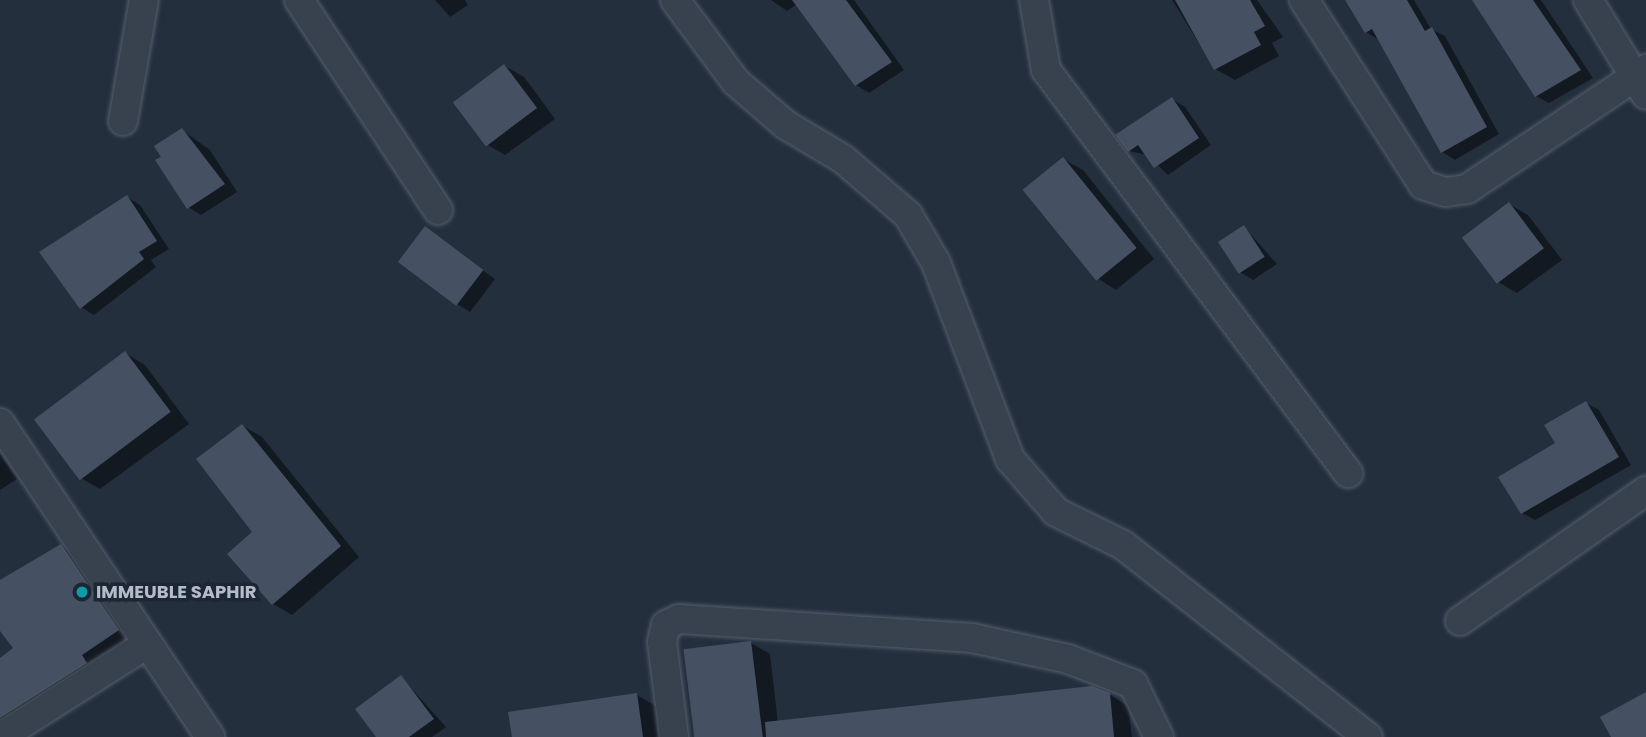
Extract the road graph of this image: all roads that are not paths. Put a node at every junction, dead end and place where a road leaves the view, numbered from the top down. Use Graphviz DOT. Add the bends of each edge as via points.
graph roads {
  1 [pos="144,0"];
  2 [pos="299,0"];
  3 [pos="675,0"];
  4 [pos="1034,0"];
  5 [pos="1304,0"];
  6 [pos="1588,0"];
  7 [pos="1642,80"];
  8 [pos="123,121"];
  9 [pos="438,209"];
  10 [pos="0,422"];
  11 [pos="1348,473"];
  12 [pos="1646,491"];
  13 [pos="1460,621"];
  14 [pos="144,646"];
  15 [pos="1,737"];
  16 [pos="210,737"];
  17 [pos="674,737"];
  18 [pos="1159,737"];
  19 [pos="1368,737"];
  1 -- 8 [label="street"];
  2 -- 9 [label="street"];
  3 -- 19 [label="street" via="736,82 786,125 843,159 908,215 936,262 1010,459 1056,512 1123,545"];
  4 -- 11 [label="street" via="1037,49 1046,71"];
  5 -- 7 [label="street" via="1423,185 1446,192 1467,189"];
  6 -- 7 [label="street"];
  10 -- 14 [label="street"];
  12 -- 13 [label="street"];
  14 -- 15 [label="street"];
  14 -- 16 [label="street"];
  17 -- 18 [label="street" via="662,642 666,625 679,619 972,638 1068,659 1133,684"];
}
